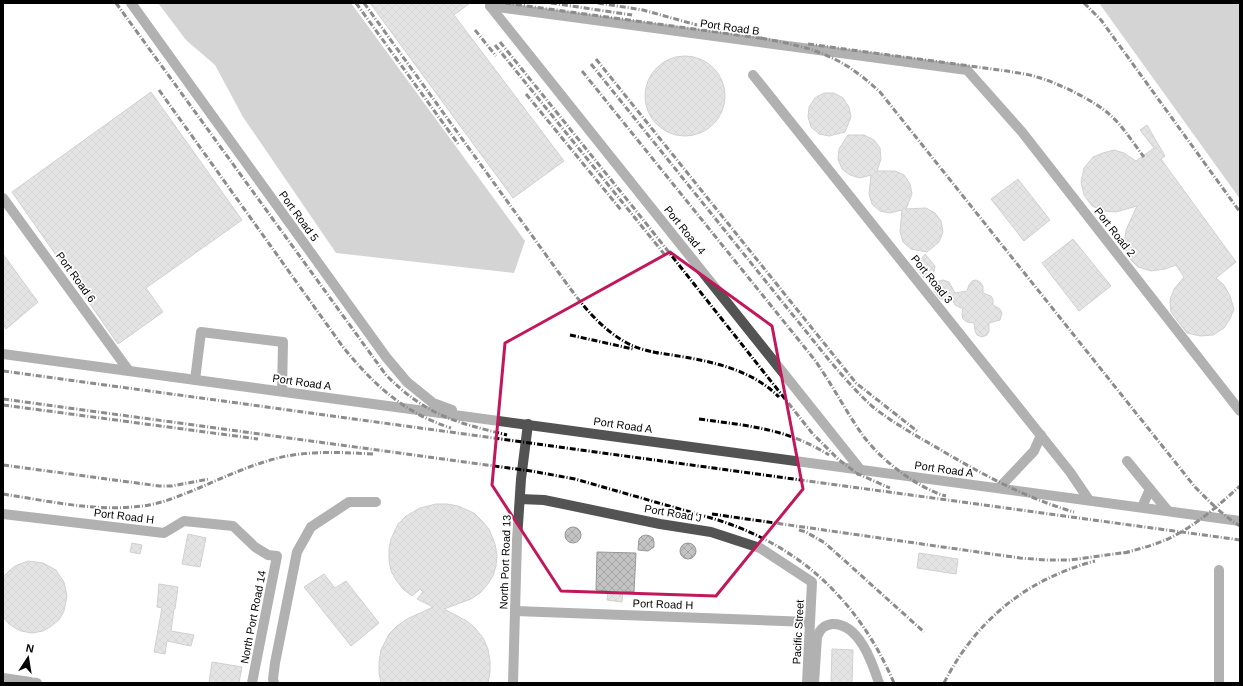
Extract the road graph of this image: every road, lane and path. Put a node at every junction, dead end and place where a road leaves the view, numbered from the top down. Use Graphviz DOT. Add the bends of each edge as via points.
graph roads {
  1 [pos="130,3"];
  2 [pos="490,6"];
  3 [pos="967,70"];
  4 [pos="753,75"];
  5 [pos="3,198"];
  6 [pos="3,354"];
  7 [pos="129,371"];
  8 [pos="195,380"];
  9 [pos="282,391"];
  10 [pos="1240,411"];
  11 [pos="471,417"];
  12 [pos="528,424"];
  13 [pos="1041,435"];
  14 [pos="1127,460"];
  15 [pos="860,469"];
  16 [pos="998,488"];
  17 [pos="1150,489"];
  18 [pos="520,499"];
  19 [pos="1089,500"];
  20 [pos="376,502"];
  21 [pos="1142,508"];
  22 [pos="1168,511"];
  23 [pos="3,514"];
  24 [pos="1240,521"];
  25 [pos="277,556"];
  26 [pos="1219,570"];
  27 [pos="812,582"];
  28 [pos="515,611"];
  29 [pos="810,622"];
  30 [pos="3,678"];
  31 [pos="37,683"];
  32 [pos="252,683"];
  33 [pos="274,683"];
  34 [pos="513,683"];
  35 [pos="807,683"];
  36 [pos="814,683"];
  37 [pos="879,683"];
  38 [pos="1219,683"];
  1 -- 11 [label="street, Port Road 5" via="390,362 407,382 433,403"];
  2 -- 3 [label="street, Port Road B"];
  2 -- 15 [label="street, Port Road 4"];
  3 -- 10 [label="street, Port Road 2" via="1022,132"];
  4 -- 13 [label="street, Port Road 3"];
  5 -- 7 [label="street, Port Road 6"];
  6 -- 7 [label="street, Port Road A"];
  7 -- 8 [label="street, Port Road A"];
  8 -- 9 [label="street, Port Road A"];
  8 -- 9 [label="street" via="201,332 283,342"];
  9 -- 11 [label="street, Port Road A"];
  11 -- 12 [label="street, Port Road A"];
  12 -- 15 [label="street, Port Road A"];
  12 -- 18 [label="street, North Port Road 13"];
  13 -- 16 [label="street" via="1034,451"];
  13 -- 19 [label="street, Port Road 3"];
  14 -- 17 [label="street"];
  15 -- 16 [label="street, Port Road A"];
  16 -- 19 [label="street, Port Road A"];
  17 -- 21 [label="street"];
  17 -- 22 [label="street"];
  18 -- 27 [label="street, Port Road J" via="544,500 711,532 760,548"];
  18 -- 28 [label="street, North Port Road 13"];
  19 -- 21 [label="street, Port Road A"];
  20 -- 33 [label="street" via="349,502 311,527 297,552 275,663"];
  21 -- 22 [label="street, Port Road A"];
  22 -- 24 [label="street, Port Road A"];
  23 -- 25 [label="street, Port Road H" via="164,533 184,521 233,526 254,547 268,555"];
  25 -- 32 [label="street, North Port Road 14"];
  26 -- 38 [label="street"];
  27 -- 29 [label="street, Pacific Street"];
  28 -- 29 [label="street, Port Road H"];
  28 -- 34 [label="street, North Port Road 13"];
  29 -- 35 [label="street, Pacific Street"];
  30 -- 31 [label="street"];
  36 -- 37 [label="street" via="819,630 831,624 846,627 856,634 873,664"];
}
